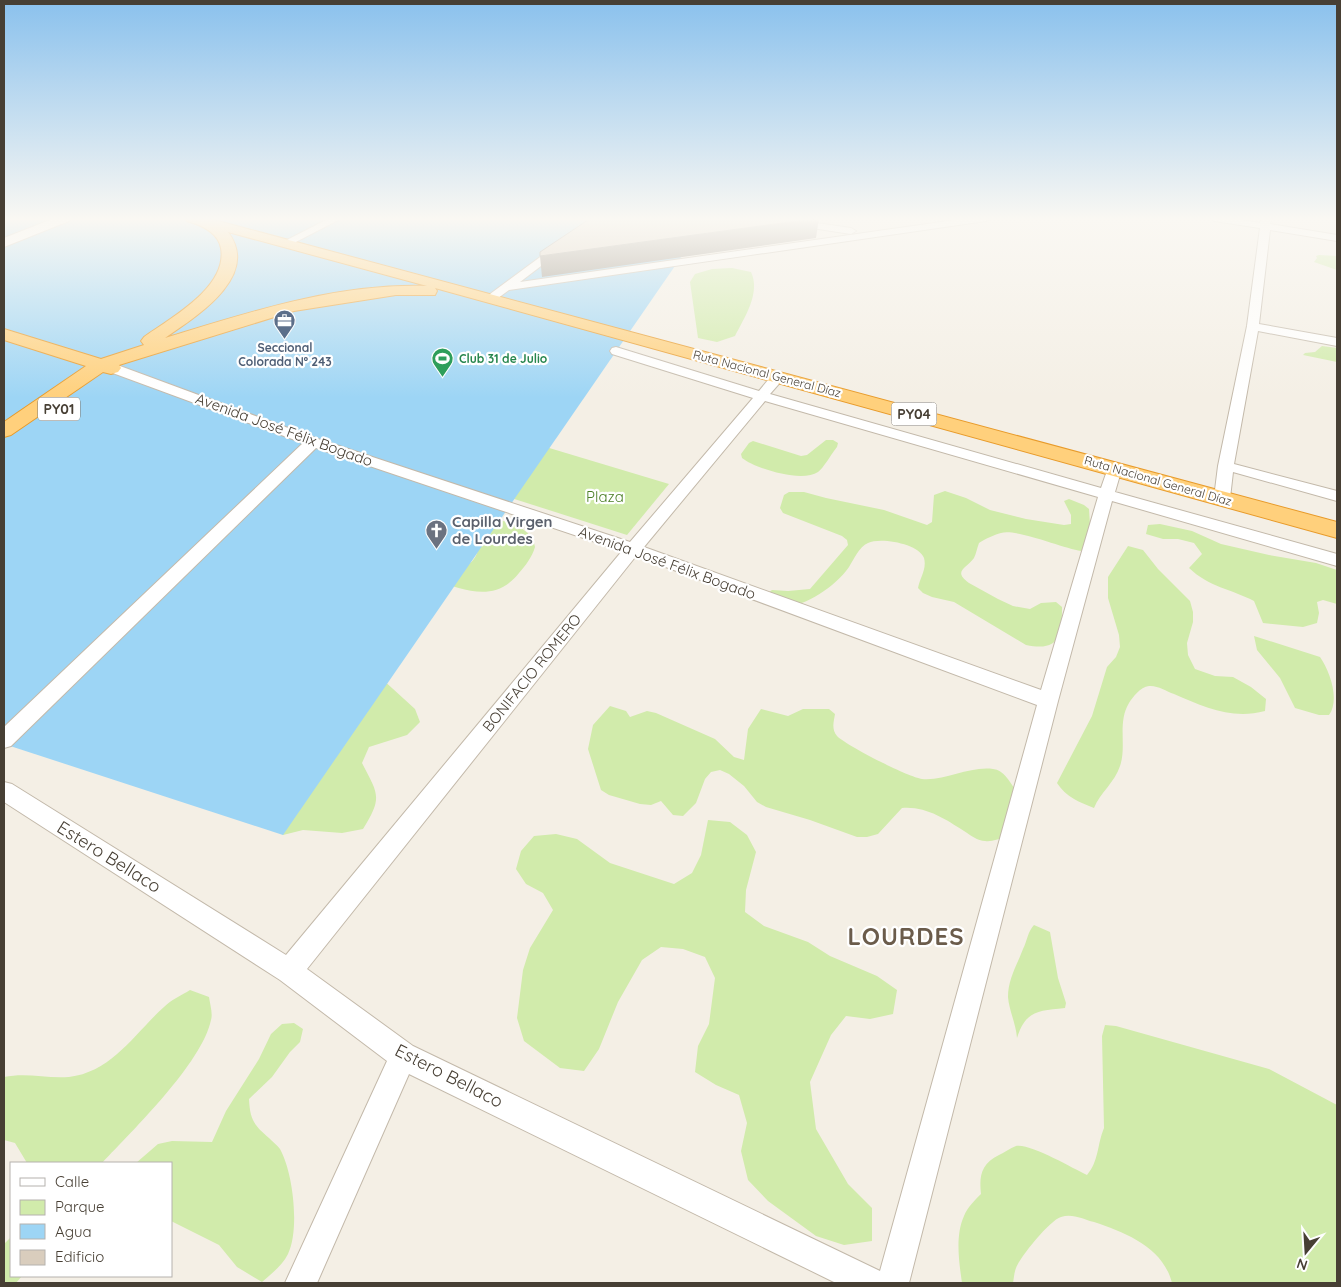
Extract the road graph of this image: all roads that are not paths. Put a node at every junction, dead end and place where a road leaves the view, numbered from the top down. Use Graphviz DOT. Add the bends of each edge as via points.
graph roads {
  1 [pos="224,278"];
  2 [pos="416,278"];
  3 [pos="519,278"];
  4 [pos="568,278"];
  5 [pos="1259,278"];
  6 [pos="507,287"];
  7 [pos="490,299"];
  8 [pos="1253,326"];
  9 [pos="4,334"];
  10 [pos="1337,342"];
  11 [pos="616,351"];
  12 [pos="131,356"];
  13 [pos="107,367"];
  14 [pos="778,378"];
  15 [pos="761,396"];
  16 [pos="4,431"];
  17 [pos="313,442"];
  18 [pos="4,448"];
  19 [pos="1226,466"];
  20 [pos="1114,468"];
  21 [pos="1107,494"];
  22 [pos="1337,496"];
  23 [pos="1222,498"];
  24 [pos="1337,530"];
  25 [pos="632,549"];
  26 [pos="1337,560"];
  27 [pos="1048,701"];
  28 [pos="4,740"];
  29 [pos="4,791"];
  30 [pos="289,972"];
  31 [pos="403,1056"];
  32 [pos="301,1283"];
  33 [pos="870,1283"];
  34 [pos="893,1283"];
  1 -- 12 [label="highway, PY01" via="208,297"];
  2 -- 7 [label="highway, Ruta Nacional General Díaz / PY04"];
  3 -- 6 [label="street"];
  4 -- 6 [label="street"];
  5 -- 8 [label="street"];
  6 -- 7 [label="street"];
  7 -- 12 [label="highway" via="396,290 323,300 249,318"];
  7 -- 14 [label="highway, Ruta Nacional General Díaz / PY04"];
  8 -- 10 [label="street"];
  8 -- 19 [label="street"];
  9 -- 13 [label="highway, Avenida José Félix Bogado"];
  11 -- 15 [label="street"];
  12 -- 13 [label="highway, PY01"];
  13 -- 16 [label="highway, PY01"];
  13 -- 17 [label="street, Avenida José Félix Bogado"];
  13 -- 18 [label="highway, PY01"];
  14 -- 15 [label="street, BONIFACIO ROMERO"];
  14 -- 20 [label="highway, Ruta Nacional General Díaz / PY04"];
  15 -- 21 [label="street"];
  15 -- 25 [label="street, BONIFACIO ROMERO"];
  17 -- 25 [label="street, Avenida José Félix Bogado"];
  17 -- 28 [label="street"];
  19 -- 22 [label="street"];
  19 -- 23 [label="street"];
  20 -- 21 [label="street"];
  20 -- 23 [label="highway, Ruta Nacional General Díaz / PY04"];
  21 -- 26 [label="street"];
  21 -- 27 [label="street"];
  23 -- 24 [label="highway, Ruta Nacional General Díaz / PY04"];
  25 -- 27 [label="street, Avenida José Félix Bogado"];
  25 -- 30 [label="street, BONIFACIO ROMERO"];
  27 -- 34 [label="street"];
  29 -- 30 [label="street, Estero Bellaco"];
  30 -- 31 [label="street, Estero Bellaco"];
  31 -- 32 [label="street"];
  31 -- 33 [label="street, Estero Bellaco"];
}
